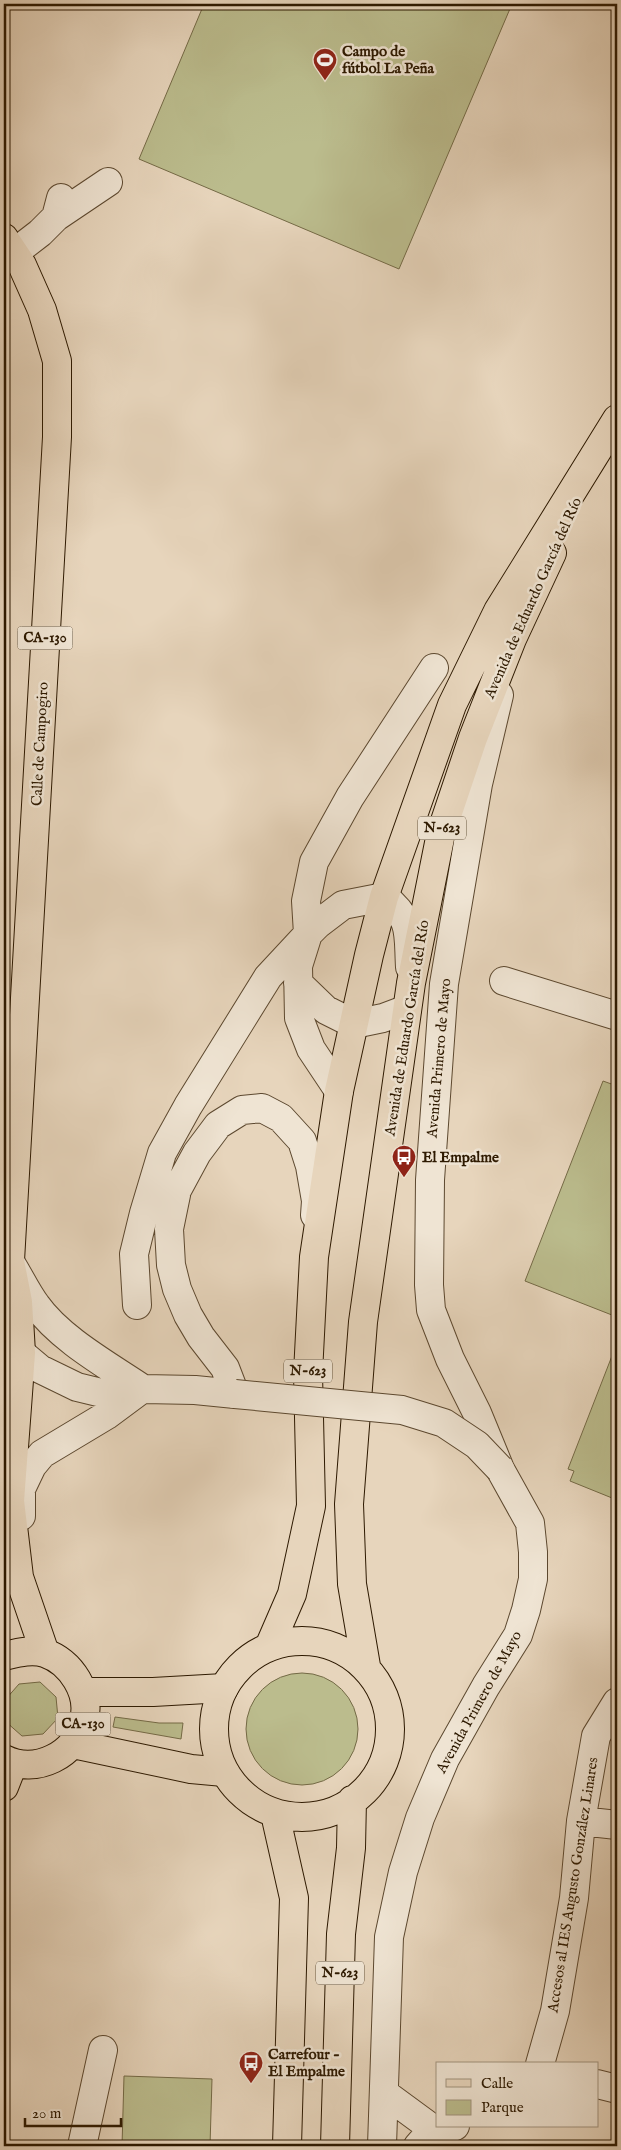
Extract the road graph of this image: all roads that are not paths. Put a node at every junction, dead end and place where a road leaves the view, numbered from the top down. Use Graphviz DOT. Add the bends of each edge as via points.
graph roads {
  1 [pos="108,182"];
  2 [pos="9,245"];
  3 [pos="617,419"];
  4 [pos="600,449"];
  5 [pos="512,639"];
  6 [pos="434,668"];
  7 [pos="384,898"];
  8 [pos="308,934"];
  9 [pos="504,981"];
  10 [pos="298,983"];
  11 [pos="409,996"];
  12 [pos="617,1016"];
  13 [pos="354,1024"];
  14 [pos="339,1090"];
  15 [pos="314,1258"];
  16 [pos="7,1271"];
  17 [pos="136,1305"];
  18 [pos="4,1311"];
  19 [pos="21,1353"];
  20 [pos="143,1389"];
  21 [pos="234,1394"];
  22 [pos="500,1469"];
  23 [pos="19,1577"];
  24 [pos="269,1647"];
  25 [pos="45,1653"];
  26 [pos="4,1656"];
  27 [pos="366,1666"];
  28 [pos="224,1688"];
  29 [pos="83,1692"];
  30 [pos="617,1702"];
  31 [pos="73,1744"];
  32 [pos="7,1770"];
  33 [pos="224,1772"];
  34 [pos="352,1800"];
  35 [pos="275,1814"];
  36 [pos="580,1821"];
  37 [pos="617,1825"];
  38 [pos="102,2050"];
  39 [pos="541,2062"];
  40 [pos="598,2084"];
  41 [pos="617,2089"];
  42 [pos="384,2093"];
  43 [pos="435,2134"];
  44 [pos="82,2146"];
  45 [pos="287,2146"];
  46 [pos="335,2146"];
  47 [pos="382,2146"];
  1 -- 2 [label="street" via="58,207 40,233"];
  2 -- 16 [label="main road, Calle de Campogiro / CA-130" via="22,265 42,310 57,361 57,391"];
  3 -- 4 [label="main road, Avenida de Eduardo García del Río / N-623"];
  4 -- 5 [label="main road, Avenida de Eduardo García del Río / N-623"];
  4 -- 7 [label="main road, Avenida de Eduardo García del Río / N-623" via="498,611 452,705"];
  5 -- 11 [label="main road, Avenida de Eduardo García del Río / N-623" via="441,832"];
  5 -- 22 [label="street, Avenida Primero de Mayo" via="478,784 444,984 430,1180 431,1310"];
  6 -- 8 [label="street" via="350,797 314,862 306,901"];
  7 -- 8 [label="street" via="343,905"];
  7 -- 11 [label="street" via="394,904 408,923"];
  7 -- 13 [label="main road, Avenida de Eduardo García del Río / N-623"];
  8 -- 10 [label="street" via="298,966"];
  8 -- 17 [label="street" via="268,977 162,1153 134,1254"];
  9 -- 12 [label="street"];
  10 -- 13 [label="street" via="326,1010"];
  10 -- 14 [label="street" via="298,1018 311,1049"];
  11 -- 13 [label="street" via="383,1018"];
  11 -- 27 [label="main road, Avenida de Eduardo García del Río / N-623" via="363,1322 349,1504 352,1584"];
  13 -- 14 [label="main road, Avenida de Eduardo García del Río / N-623"];
  14 -- 15 [label="main road, Avenida de Eduardo García del Río / N-623"];
  15 -- 21 [label="street" via="316,1201 302,1140 280,1118 262,1108 242,1110 218,1124 176,1190 169,1229 171,1264 188,1316 225,1368"];
  15 -- 24 [label="main road, Avenida de Eduardo García del Río / N-623" via="308,1372 311,1506 292,1594"];
  16 -- 19 [label="main road, Calle de Campogiro / CA-130" via="18,1302"];
  16 -- 20 [label="street" via="52,1323"];
  18 -- 19 [label="street"];
  19 -- 20 [label="street, Avenida Primero de Mayo" via="40,1369 77,1387 110,1394"];
  19 -- 23 [label="main road, Calle de Campogiro / CA-130" via="10,1501"];
  20 -- 21 [label="street, Avenida Primero de Mayo"];
  20 -- 23 [label="street" via="42,1454 32,1466 22,1489"];
  21 -- 22 [label="street, Avenida Primero de Mayo, bridge" via="402,1410 444,1423 477,1445"];
  22 -- 42 [label="street, Avenida Primero de Mayo" via="530,1523 533,1580 518,1635 445,1759 420,1818 388,1937"];
  23 -- 25 [label="main road, Calle de Campogiro / CA-130"];
  24 -- 27 [label="main road, N-623" via="291,1642 332,1645"];
  24 -- 28 [label="main road, N-623" via="236,1672"];
  25 -- 26 [label="main road, CA-130" via="23,1651"];
  25 -- 29 [label="main road, CA-130" via="69,1668"];
  27 -- 34 [label="main road, N-623" via="388,1703 392,1724 388,1748 379,1768"];
  28 -- 29 [label="main road"];
  28 -- 33 [label="main road, N-623" via="215,1726 217,1751"];
  29 -- 31 [label="main road, CA-130" via="85,1719"];
  30 -- 36 [label="street, Accesos al IES Augusto González Linares" via="596,1736"];
  31 -- 32 [label="main road, CA-130" via="56,1758"];
  31 -- 33 [label="main road"];
  33 -- 35 [label="main road, N-623" via="242,1795"];
  34 -- 35 [label="main road, N-623" via="314,1815 294,1817"];
  34 -- 46 [label="main road, N-623" via="351,1848 341,1934"];
  35 -- 45 [label="main road" via="294,1898"];
  36 -- 37 [label="street"];
  36 -- 39 [label="street, Accesos al IES Augusto González Linares" via="574,1898 555,2011"];
  38 -- 44 [label="street"];
  40 -- 41 [label="street"];
  42 -- 43 [label="street"];
  42 -- 47 [label="street, Avenida Primero de Mayo"];
}
